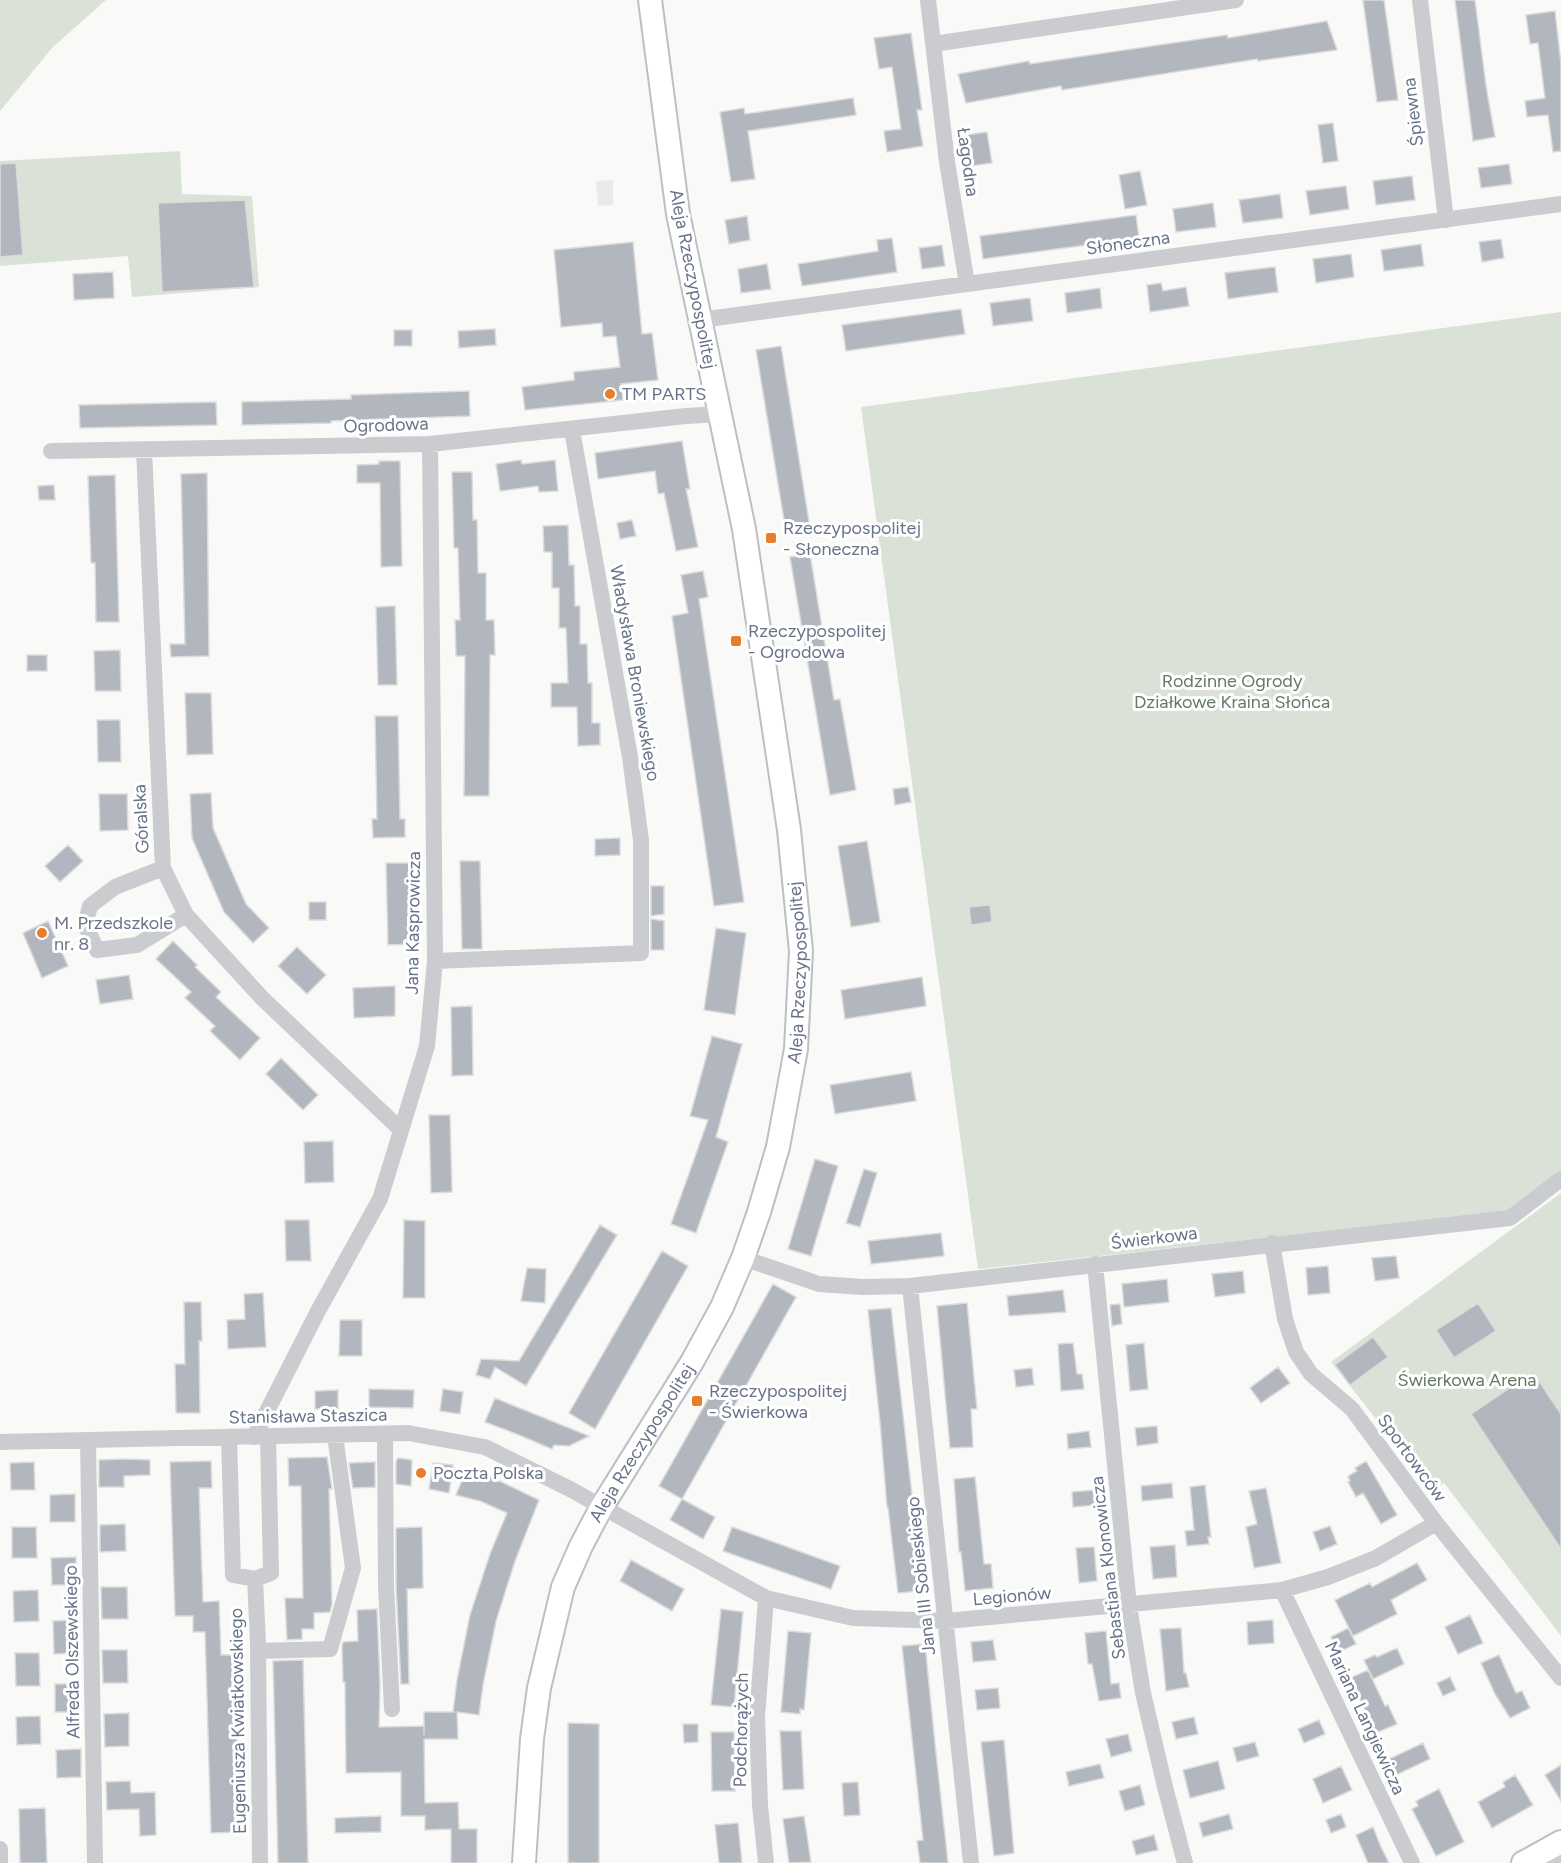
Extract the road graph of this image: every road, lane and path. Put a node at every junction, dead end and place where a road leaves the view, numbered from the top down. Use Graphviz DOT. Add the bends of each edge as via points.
graph roads {
  1 [pos="650,0"];
  2 [pos="928,0"];
  3 [pos="1236,0"];
  4 [pos="1420,0"];
  5 [pos="933,44"];
  6 [pos="1561,204"];
  7 [pos="1446,220"];
  8 [pos="967,284"];
  9 [pos="700,320"];
  10 [pos="720,414"];
  11 [pos="572,430"];
  12 [pos="430,444"];
  13 [pos="144,450"];
  14 [pos="51,451"];
  15 [pos="163,868"];
  16 [pos="186,915"];
  17 [pos="435,961"];
  18 [pos="400,1129"];
  19 [pos="1561,1179"];
  20 [pos="1272,1244"];
  21 [pos="743,1258"];
  22 [pos="1095,1264"];
  23 [pos="910,1286"];
  24 [pos="334,1434"];
  25 [pos="385,1434"];
  26 [pos="229,1437"];
  27 [pos="261,1437"];
  28 [pos="88,1440"];
  29 [pos="0,1442"];
  30 [pos="601,1508"];
  31 [pos="1436,1523"];
  32 [pos="255,1578"];
  33 [pos="1282,1590"];
  34 [pos="766,1598"];
  35 [pos="1129,1606"];
  36 [pos="946,1621"];
  37 [pos="258,1651"];
  38 [pos="1561,1678"];
  39 [pos="392,1709"];
  40 [pos="0,1849"];
  41 [pos="1556,1851"];
  42 [pos="0,1863"];
  43 [pos="94,1863"];
  44 [pos="260,1863"];
  45 [pos="524,1863"];
  46 [pos="766,1863"];
  47 [pos="971,1863"];
  48 [pos="1185,1863"];
  49 [pos="1412,1863"];
  50 [pos="1523,1863"];
  1 -- 9 [label="street, Aleja Rzeczypospolitej" via="678,214"];
  2 -- 5 [label="street, Łagodna"];
  3 -- 5 [label="street"];
  4 -- 7 [label="street, Śpiewna"];
  5 -- 8 [label="street, Łagodna"];
  6 -- 7 [label="street, Słoneczna"];
  7 -- 8 [label="street, Słoneczna"];
  8 -- 9 [label="street, Słoneczna"];
  9 -- 10 [label="street, Aleja Rzeczypospolitej"];
  10 -- 11 [label="street, Ogrodowa"];
  10 -- 21 [label="street, Aleja Rzeczypospolitej" via="744,530 784,789 801,951 796,1049 785,1112"];
  11 -- 12 [label="street, Ogrodowa"];
  11 -- 17 [label="street, Władysława Broniewskiego" via="641,840 641,953"];
  12 -- 13 [label="street, Ogrodowa"];
  12 -- 17 [label="street, Jana Kasprowicza"];
  13 -- 14 [label="street, Ogrodowa"];
  13 -- 15 [label="street, Góralska"];
  15 -- 16 [label="street, Góralska"];
  15 -- 16 [label="street" via="115,887 90,906 85,925 97,950 137,945"];
  16 -- 18 [label="street, Góralska" via="262,998"];
  17 -- 18 [label="street, Jana Kasprowicza" via="427,1046"];
  18 -- 27 [label="street, Jana Kasprowicza" via="380,1199 318,1311"];
  19 -- 20 [label="street, Świerkowa" via="1510,1218"];
  20 -- 22 [label="street, Świerkowa"];
  20 -- 31 [label="street, Sportowców" via="1285,1319 1296,1352 1311,1374 1352,1409"];
  21 -- 23 [label="street, Świerkowa" via="819,1284"];
  21 -- 30 [label="street, Aleja Rzeczypospolitej" via="692,1362"];
  22 -- 23 [label="street, Świerkowa"];
  22 -- 35 [label="street, Sebastiana Klonowicza"];
  23 -- 36 [label="street, Jana III Sobieskiego"];
  24 -- 25 [label="street, Stanisława Staszica"];
  24 -- 27 [label="street, Stanisława Staszica"];
  24 -- 37 [label="street" via="353,1568 330,1649"];
  25 -- 30 [label="street, Stanisława Staszica" via="408,1433 485,1446"];
  25 -- 39 [label="street"];
  26 -- 27 [label="street, Stanisława Staszica"];
  26 -- 28 [label="street, Stanisława Staszica"];
  26 -- 32 [label="street" via="233,1575"];
  27 -- 32 [label="street" via="271,1573"];
  28 -- 29 [label="street, Stanisława Staszica"];
  28 -- 43 [label="street, Alfreda Olszewskiego"];
  30 -- 34 [label="street, Legionów"];
  30 -- 45 [label="street, Aleja Rzeczypospolitej" via="563,1587 545,1656 532,1739"];
  31 -- 33 [label="street, Legionów" via="1376,1558"];
  31 -- 38 [label="street, Sportowców"];
  32 -- 37 [label="street, Eugeniusza Kwiatkowskiego"];
  33 -- 35 [label="street, Legionów"];
  33 -- 49 [label="street, Mariana Langiewicza"];
  34 -- 36 [label="street, Legionów" via="853,1618"];
  34 -- 46 [label="street, Podchorążych" via="757,1716"];
  35 -- 36 [label="street, Legionów"];
  35 -- 48 [label="street, Sebastiana Klonowicza" via="1143,1694"];
  36 -- 47 [label="street, Jana III Sobieskiego"];
  37 -- 44 [label="street, Eugeniusza Kwiatkowskiego"];
  40 -- 42 [label="street"];
  41 -- 50 [label="street"];
}
